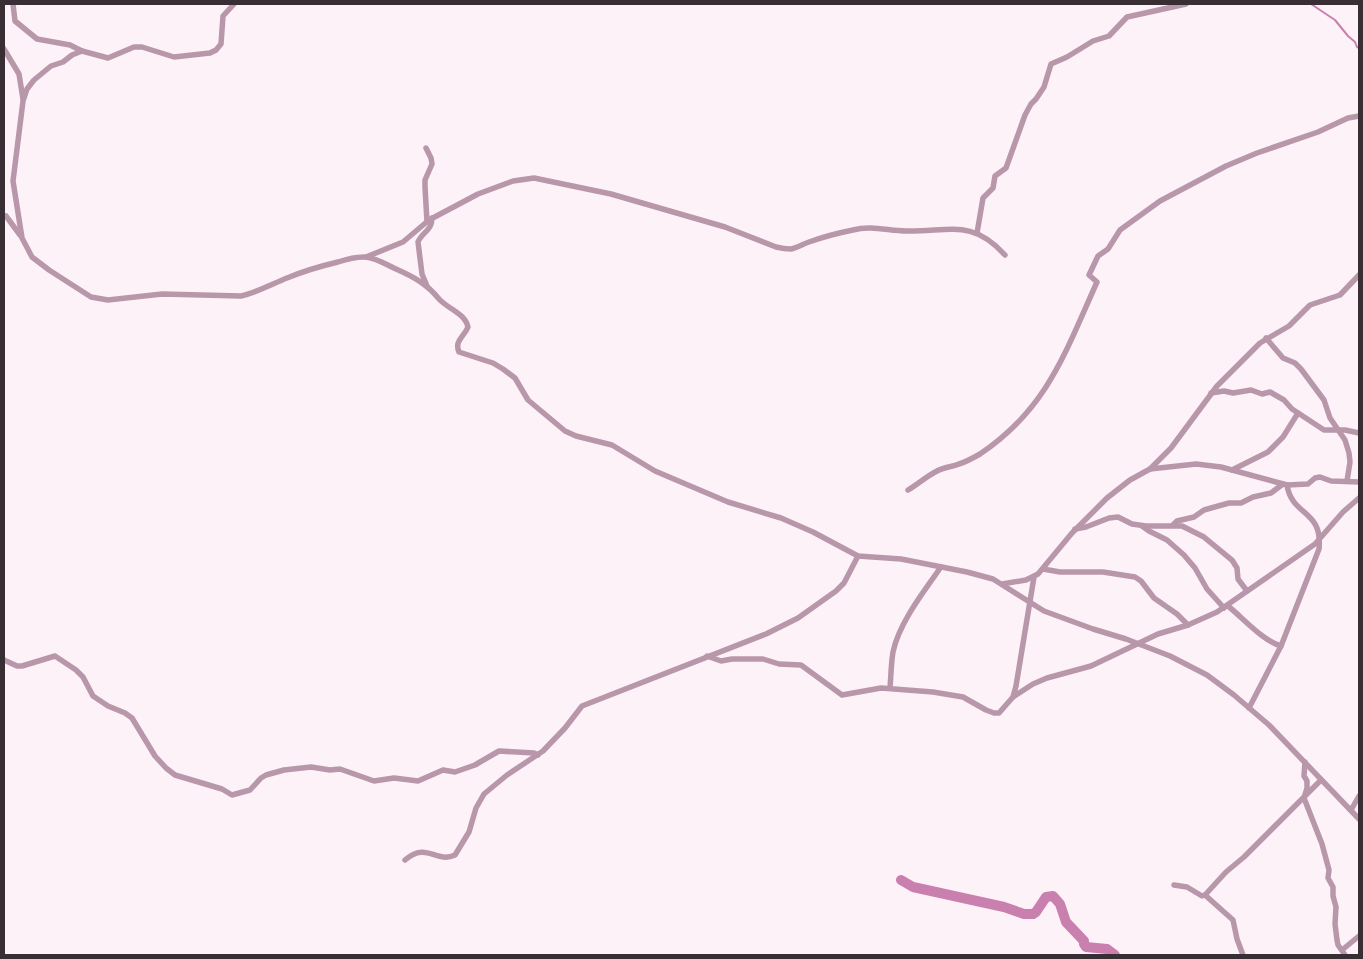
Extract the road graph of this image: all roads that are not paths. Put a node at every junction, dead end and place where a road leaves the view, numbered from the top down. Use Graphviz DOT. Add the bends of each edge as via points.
graph roads {
  1 [pos="13,4"];
  2 [pos="234,4"];
  3 [pos="1186,4"];
  4 [pos="4,49"];
  5 [pos="82,51"];
  6 [pos="23,102"];
  7 [pos="1359,116"];
  8 [pos="426,148"];
  9 [pos="18,213"];
  10 [pos="5,216"];
  11 [pos="430,220"];
  12 [pos="977,232"];
  13 [pos="22,238"];
  14 [pos="1005,255"];
  15 [pos="366,257"];
  16 [pos="1359,275"];
  17 [pos="427,286"];
  18 [pos="1266,338"];
  19 [pos="1211,393"];
  20 [pos="1298,413"];
  21 [pos="1338,429"];
  22 [pos="1359,433"];
  23 [pos="1150,469"];
  24 [pos="1232,470"];
  25 [pos="1347,481"];
  26 [pos="1359,482"];
  27 [pos="1285,485"];
  28 [pos="908,490"];
  29 [pos="1359,498"];
  30 [pos="1173,525"];
  31 [pos="1142,526"];
  32 [pos="1075,529"];
  33 [pos="1320,539"];
  34 [pos="858,556"];
  35 [pos="941,567"];
  36 [pos="1043,569"];
  37 [pos="1034,577"];
  38 [pos="1002,584"];
  39 [pos="1247,591"];
  40 [pos="1030,604"];
  41 [pos="1226,607"];
  42 [pos="1188,625"];
  43 [pos="1139,644"];
  44 [pos="1282,646"];
  45 [pos="707,656"];
  46 [pos="4,660"];
  47 [pos="890,688"];
  48 [pos="1013,697"];
  49 [pos="1249,708"];
  50 [pos="538,755"];
  51 [pos="1305,762"];
  52 [pos="1321,780"];
  53 [pos="1359,796"];
  54 [pos="1304,798"];
  55 [pos="1351,810"];
  56 [pos="1359,819"];
  57 [pos="405,860"];
  58 [pos="1174,885"];
  59 [pos="1205,895"];
  60 [pos="1359,936"];
  61 [pos="1343,953"];
  62 [pos="1243,955"];
  1 -- 5 [label="street" via="16,21 37,39 70,45"];
  2 -- 5 [label="street" via="223,18 220,44 210,53 174,57 134,47 108,58"];
  3 -- 12 [label="street" via="1127,18 1109,36 1051,64 1044,87 1025,115 1006,168 996,176 993,188 983,198"];
  4 -- 6 [label="street" via="19,74"];
  5 -- 6 [label="street" via="51,66 34,80"];
  6 -- 9 [label="street" via="13,181"];
  7 -- 28 [label="street" via="1226,166 1160,201 1120,230 1094,263 1089,275 1096,282 1072,342 1030,411 980,454 959,465 937,471"];
  8 -- 11 [label="street" via="432,164 425,187"];
  9 -- 10 [label="street"];
  9 -- 13 [label="street"];
  10 -- 13 [label="street"];
  11 -- 12 [label="street" via="493,188 534,178 611,194 791,249 862,228 907,231 942,228"];
  11 -- 15 [label="street" via="403,242"];
  11 -- 17 [label="street" via="431,227 418,242"];
  12 -- 14 [label="street"];
  13 -- 15 [label="street" via="32,257 49,270 91,297 108,300 162,294 241,296 323,266"];
  15 -- 17 [label="street" via="412,276"];
  16 -- 18 [label="street" via="1340,295 1310,305 1289,326"];
  17 -- 34 [label="street" via="467,322 467,331 458,342 459,352 503,368 515,378 528,400 565,431 612,445 655,471 728,502 781,518"];
  18 -- 19 [label="street"];
  18 -- 21 [label="street" via="1283,358 1300,369 1324,400"];
  19 -- 20 [label="street" via="1270,392"];
  19 -- 23 [label="street"];
  20 -- 21 [label="street" via="1324,430"];
  20 -- 24 [label="street" via="1283,437 1268,452"];
  21 -- 22 [label="street"];
  21 -- 25 [label="street" via="1349,453"];
  23 -- 24 [label="street" via="1196,464"];
  23 -- 32 [label="street" via="1120,487"];
  24 -- 27 [label="street"];
  25 -- 26 [label="street"];
  25 -- 27 [label="street" via="1320,477 1308,484"];
  27 -- 30 [label="street" via="1241,503 1204,510"];
  27 -- 33 [label="street" via="1292,500 1318,528"];
  29 -- 33 [label="street"];
  30 -- 31 [label="street"];
  30 -- 39 [label="street" via="1192,530 1226,554"];
  31 -- 32 [label="street" via="1118,517"];
  31 -- 41 [label="street" via="1167,540 1184,555 1207,589"];
  32 -- 36 [label="street"];
  33 -- 39 [label="street"];
  33 -- 44 [label="street" via="1317,555"];
  34 -- 35 [label="street" via="901,559"];
  34 -- 45 [label="street" via="840,587 798,618"];
  35 -- 38 [label="street" via="982,575"];
  35 -- 47 [label="street" via="898,637 893,651"];
  36 -- 37 [label="street"];
  36 -- 42 [label="street" via="1135,577 1154,598"];
  37 -- 38 [label="street"];
  37 -- 40 [label="street"];
  38 -- 40 [label="street"];
  39 -- 41 [label="street"];
  40 -- 43 [label="street" via="1055,616"];
  40 -- 48 [label="street"];
  41 -- 42 [label="street"];
  41 -- 44 [label="street" via="1267,639"];
  42 -- 43 [label="street"];
  43 -- 48 [label="street" via="1091,666 1046,678"];
  43 -- 49 [label="street" via="1207,675"];
  44 -- 49 [label="street"];
  45 -- 47 [label="street" via="721,661 763,659 801,666 842,695"];
  45 -- 50 [label="street" via="582,706 566,728"];
  46 -- 50 [label="street" via="22,666 55,656 83,677 100,702 132,718 166,768 175,775 232,795 250,790 266,775 295,769 344,769 374,781 394,778 418,781 443,770 455,772 475,765 499,751"];
  47 -- 48 [label="street" via="963,697 996,714"];
  49 -- 51 [label="street"];
  50 -- 57 [label="street" via="484,794 469,832 455,856 445,858 429,852 416,853"];
  51 -- 52 [label="street"];
  51 -- 54 [label="street" via="1307,788"];
  52 -- 54 [label="street"];
  52 -- 55 [label="street"];
  53 -- 55 [label="street"];
  54 -- 59 [label="street"];
  54 -- 61 [label="street" via="1329,870 1336,907 1337,940"];
  55 -- 56 [label="street"];
  58 -- 59 [label="street"];
  59 -- 62 [label="street" via="1233,920"];
  60 -- 61 [label="street"];
}
